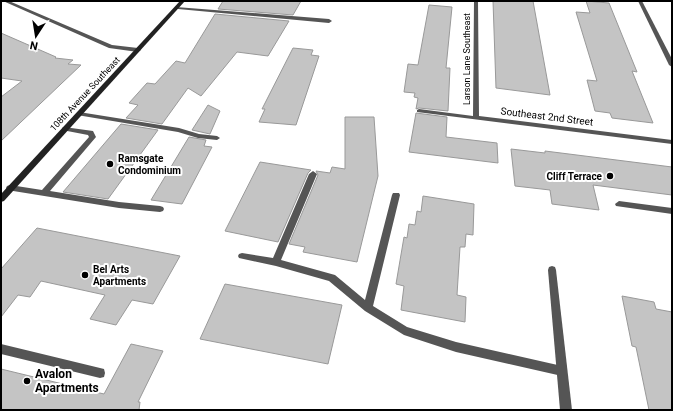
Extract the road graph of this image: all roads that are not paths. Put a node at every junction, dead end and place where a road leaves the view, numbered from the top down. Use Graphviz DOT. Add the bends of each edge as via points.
graph roads {
  1 [pos="5,1"];
  2 [pos="183,1"];
  3 [pos="476,1"];
  4 [pos="640,1"];
  5 [pos="178,8"];
  6 [pos="329,21"];
  7 [pos="138,50"];
  8 [pos="672,65"];
  9 [pos="419,111"];
  10 [pos="79,114"];
  11 [pos="476,118"];
  12 [pos="64,129"];
  13 [pos="217,138"];
  14 [pos="672,142"];
  15 [pos="313,174"];
  16 [pos="10,188"];
  17 [pos="44,193"];
  18 [pos="396,195"];
  19 [pos="1,199"];
  20 [pos="619,204"];
  21 [pos="160,209"];
  22 [pos="672,212"];
  23 [pos="242,256"];
  24 [pos="276,262"];
  25 [pos="552,270"];
  26 [pos="368,308"];
  27 [pos="1,349"];
  28 [pos="562,371"];
  29 [pos="100,373"];
  30 [pos="566,410"];
  1 -- 7 [label="street" via="111,47"];
  2 -- 5 [label="street, 108th Avenue Southeast"];
  3 -- 11 [label="street, Larson Lane Southeast"];
  4 -- 8 [label="street"];
  5 -- 6 [label="street"];
  5 -- 7 [label="street, 108th Avenue Southeast"];
  7 -- 10 [label="street, 108th Avenue Southeast"];
  9 -- 11 [label="street, Southeast 2nd Street"];
  10 -- 12 [label="street, 108th Avenue Southeast"];
  10 -- 13 [label="street"];
  11 -- 14 [label="street, Southeast 2nd Street"];
  12 -- 16 [label="street, 108th Avenue Southeast"];
  12 -- 17 [label="street" via="91,133 92,137"];
  15 -- 24 [label="street"];
  16 -- 17 [label="street"];
  16 -- 19 [label="street, 108th Avenue Southeast"];
  17 -- 21 [label="street"];
  18 -- 26 [label="street"];
  20 -- 22 [label="street"];
  23 -- 24 [label="street"];
  24 -- 26 [label="street" via="332,278"];
  25 -- 28 [label="street"];
  26 -- 28 [label="street" via="404,331 456,348"];
  27 -- 29 [label="street"];
  28 -- 30 [label="street"];
}
